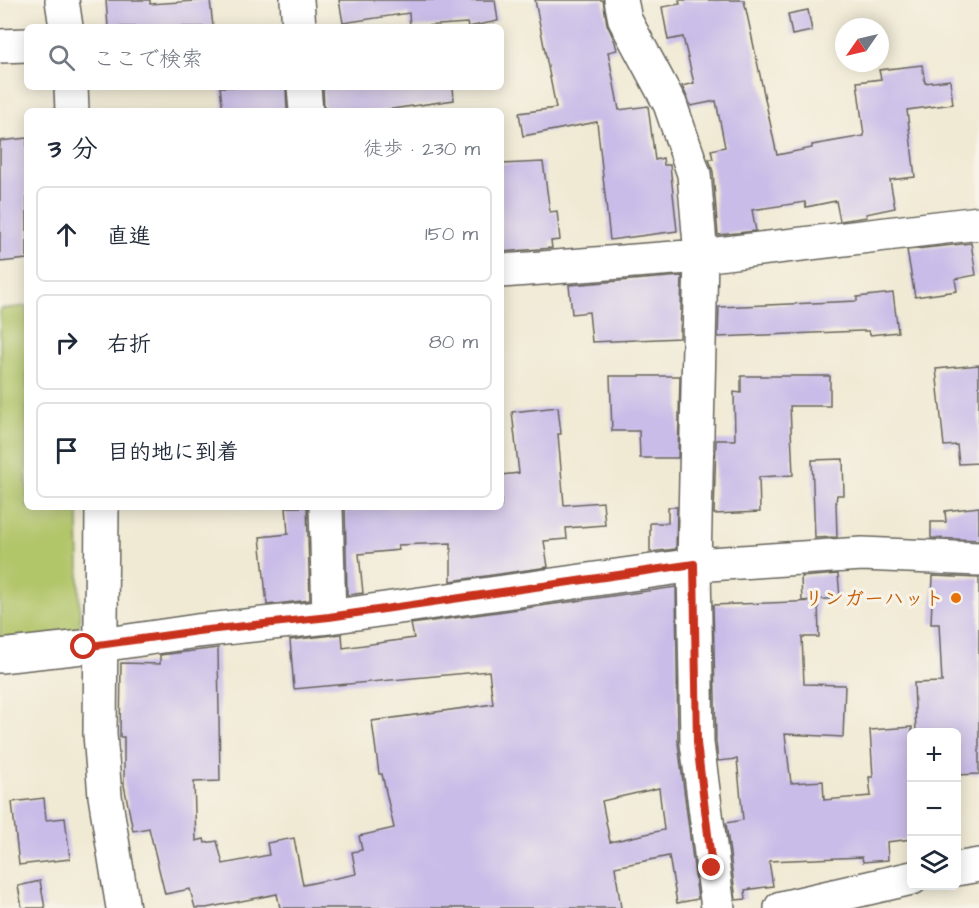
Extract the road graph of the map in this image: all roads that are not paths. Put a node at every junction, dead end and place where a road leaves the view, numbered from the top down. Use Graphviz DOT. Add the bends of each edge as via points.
graph roads {
  1 [pos="62,0"];
  2 [pos="297,0"];
  3 [pos="621,0"];
  4 [pos="66,24"];
  5 [pos="299,24"];
  6 [pos="0,45"];
  7 [pos="24,45"];
  8 [pos="71,90"];
  9 [pos="304,90"];
  10 [pos="72,108"];
  11 [pos="306,108"];
  12 [pos="979,223"];
  13 [pos="701,256"];
  14 [pos="504,271"];
  15 [pos="102,510"];
  16 [pos="326,510"];
  17 [pos="979,559"];
  18 [pos="694,564"];
  19 [pos="329,617"];
  20 [pos="101,645"];
  21 [pos="0,656"];
  22 [pos="979,865"];
  23 [pos="961,868"];
  24 [pos="907,879"];
  25 [pos="123,908"];
  26 [pos="718,908"];
  27 [pos="782,908"];
  1 -- 4 [label="street"];
  2 -- 5 [label="street"];
  3 -- 13 [label="street" via="625,20 670,104 694,174"];
  6 -- 7 [label="street"];
  8 -- 10 [label="street"];
  9 -- 11 [label="street"];
  12 -- 13 [label="street"];
  13 -- 14 [label="street"];
  13 -- 18 [label="street"];
  15 -- 20 [label="street"];
  16 -- 19 [label="street"];
  17 -- 18 [label="street" via="862,554"];
  18 -- 19 [label="street"];
  18 -- 26 [label="street" via="697,743"];
  19 -- 20 [label="street"];
  20 -- 21 [label="street"];
  20 -- 25 [label="street" via="100,734 105,796"];
  22 -- 23 [label="street"];
  24 -- 27 [label="street"];
}
